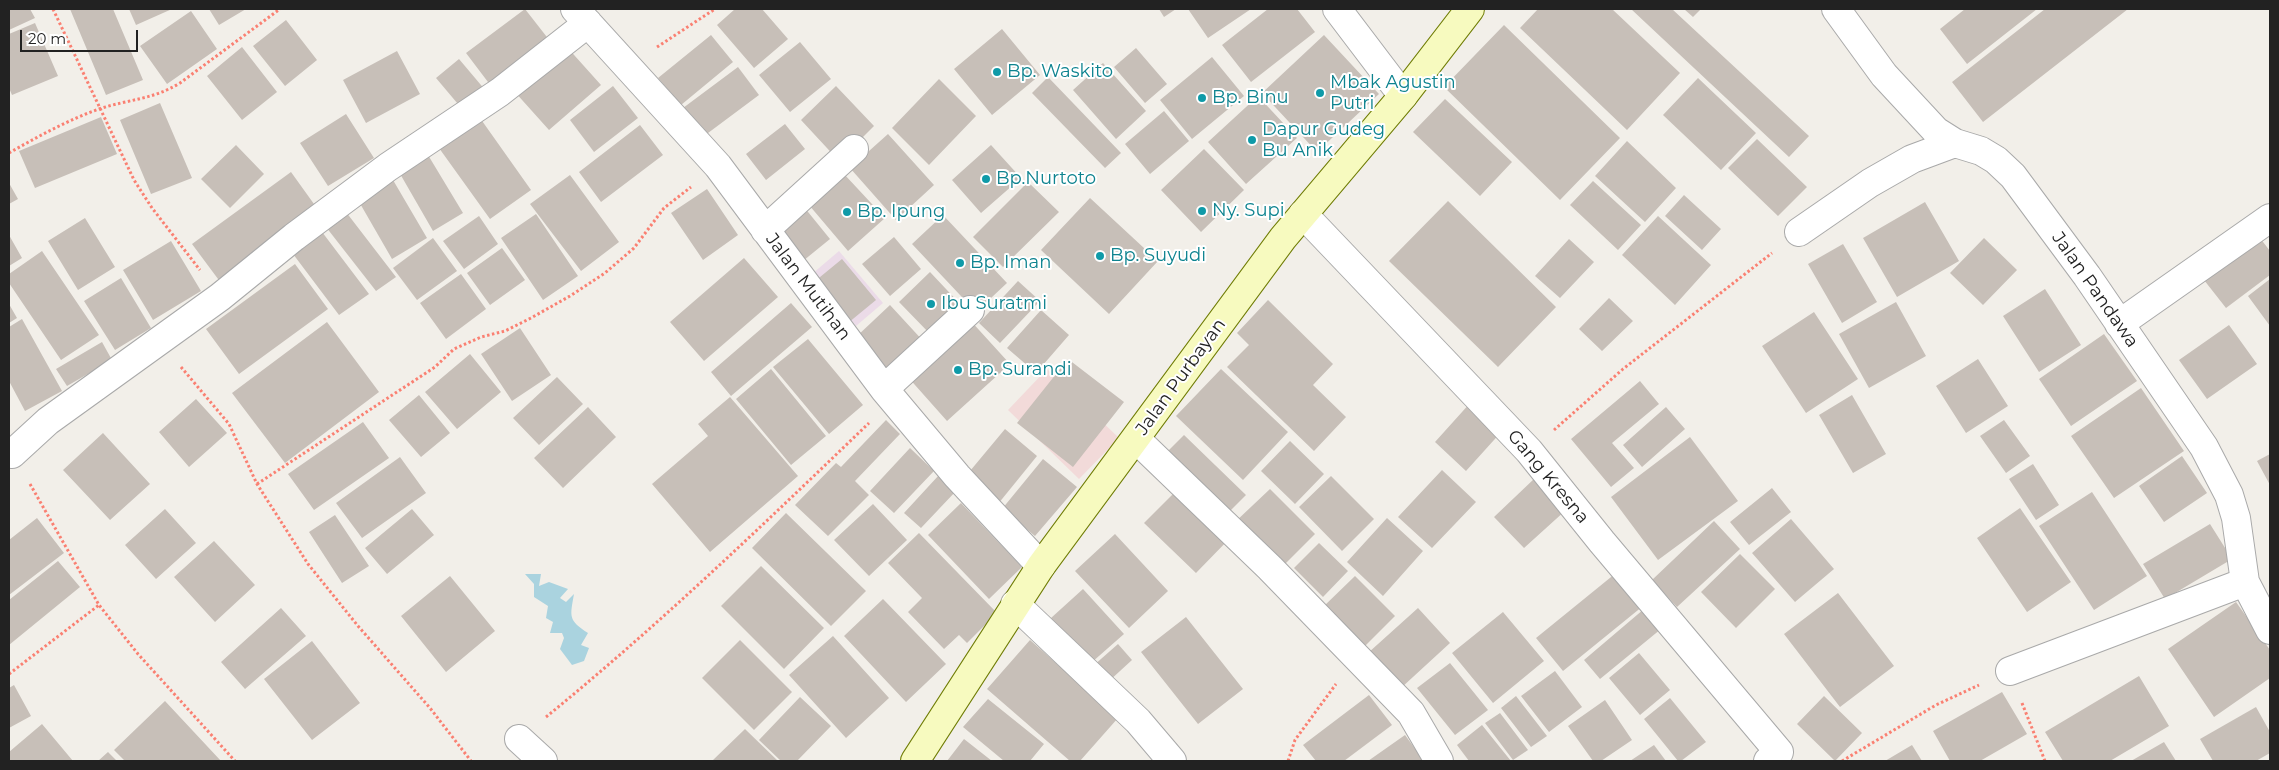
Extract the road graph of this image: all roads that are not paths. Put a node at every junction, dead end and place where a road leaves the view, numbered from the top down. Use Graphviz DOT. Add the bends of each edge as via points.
graph roads {
  1 [pos="1338,9"];
  2 [pos="1470,9"];
  3 [pos="1836,9"];
  4 [pos="581,16"];
  5 [pos="1403,96"];
  6 [pos="1955,143"];
  7 [pos="854,150"];
  8 [pos="1303,214"];
  9 [pos="2270,218"];
  10 [pos="765,230"];
  11 [pos="1799,232"];
  12 [pos="970,310"];
  13 [pos="2119,324"];
  14 [pos="889,394"];
  15 [pos="1136,439"];
  16 [pos="12,454"];
  17 [pos="1041,566"];
  18 [pos="2245,582"];
  19 [pos="1015,604"];
  20 [pos="2270,630"];
  21 [pos="2010,671"];
  22 [pos="519,739"];
  23 [pos="1774,757"];
  24 [pos="543,761"];
  25 [pos="914,761"];
  26 [pos="1172,761"];
  27 [pos="1439,761"];
  1 -- 5 [label="street"];
  2 -- 5 [label="street, Jalan Purbayan"];
  3 -- 6 [label="street, Jalan Pandawa" via="1884,75 1936,131"];
  4 -- 10 [label="street, Jalan Mutihan" via="718,166"];
  4 -- 16 [label="street" via="500,92 388,167 220,297 48,421"];
  5 -- 8 [label="street, Jalan Purbayan"];
  6 -- 11 [label="street" via="1912,160 1870,183"];
  6 -- 13 [label="street, Jalan Pandawa" via="1996,160 2013,176"];
  7 -- 10 [label="street"];
  8 -- 15 [label="street, Jalan Purbayan"];
  8 -- 23 [label="street, Gang Kresna" via="1529,452"];
  9 -- 13 [label="street"];
  10 -- 14 [label="street, Jalan Mutihan"];
  12 -- 14 [label="street"];
  13 -- 18 [label="street, Jalan Pandawa" via="2204,447 2229,495 2236,518"];
  14 -- 17 [label="street, Jalan Mutihan" via="957,476"];
  15 -- 17 [label="street, Jalan Purbayan"];
  15 -- 27 [label="street" via="1270,568 1410,713"];
  17 -- 19 [label="street, Jalan Purbayan"];
  18 -- 20 [label="street, Jalan Pandawa"];
  18 -- 21 [label="street"];
  19 -- 25 [label="street, Jalan Purbayan"];
  19 -- 26 [label="street" via="1138,721"];
  22 -- 24 [label="street"];
}
